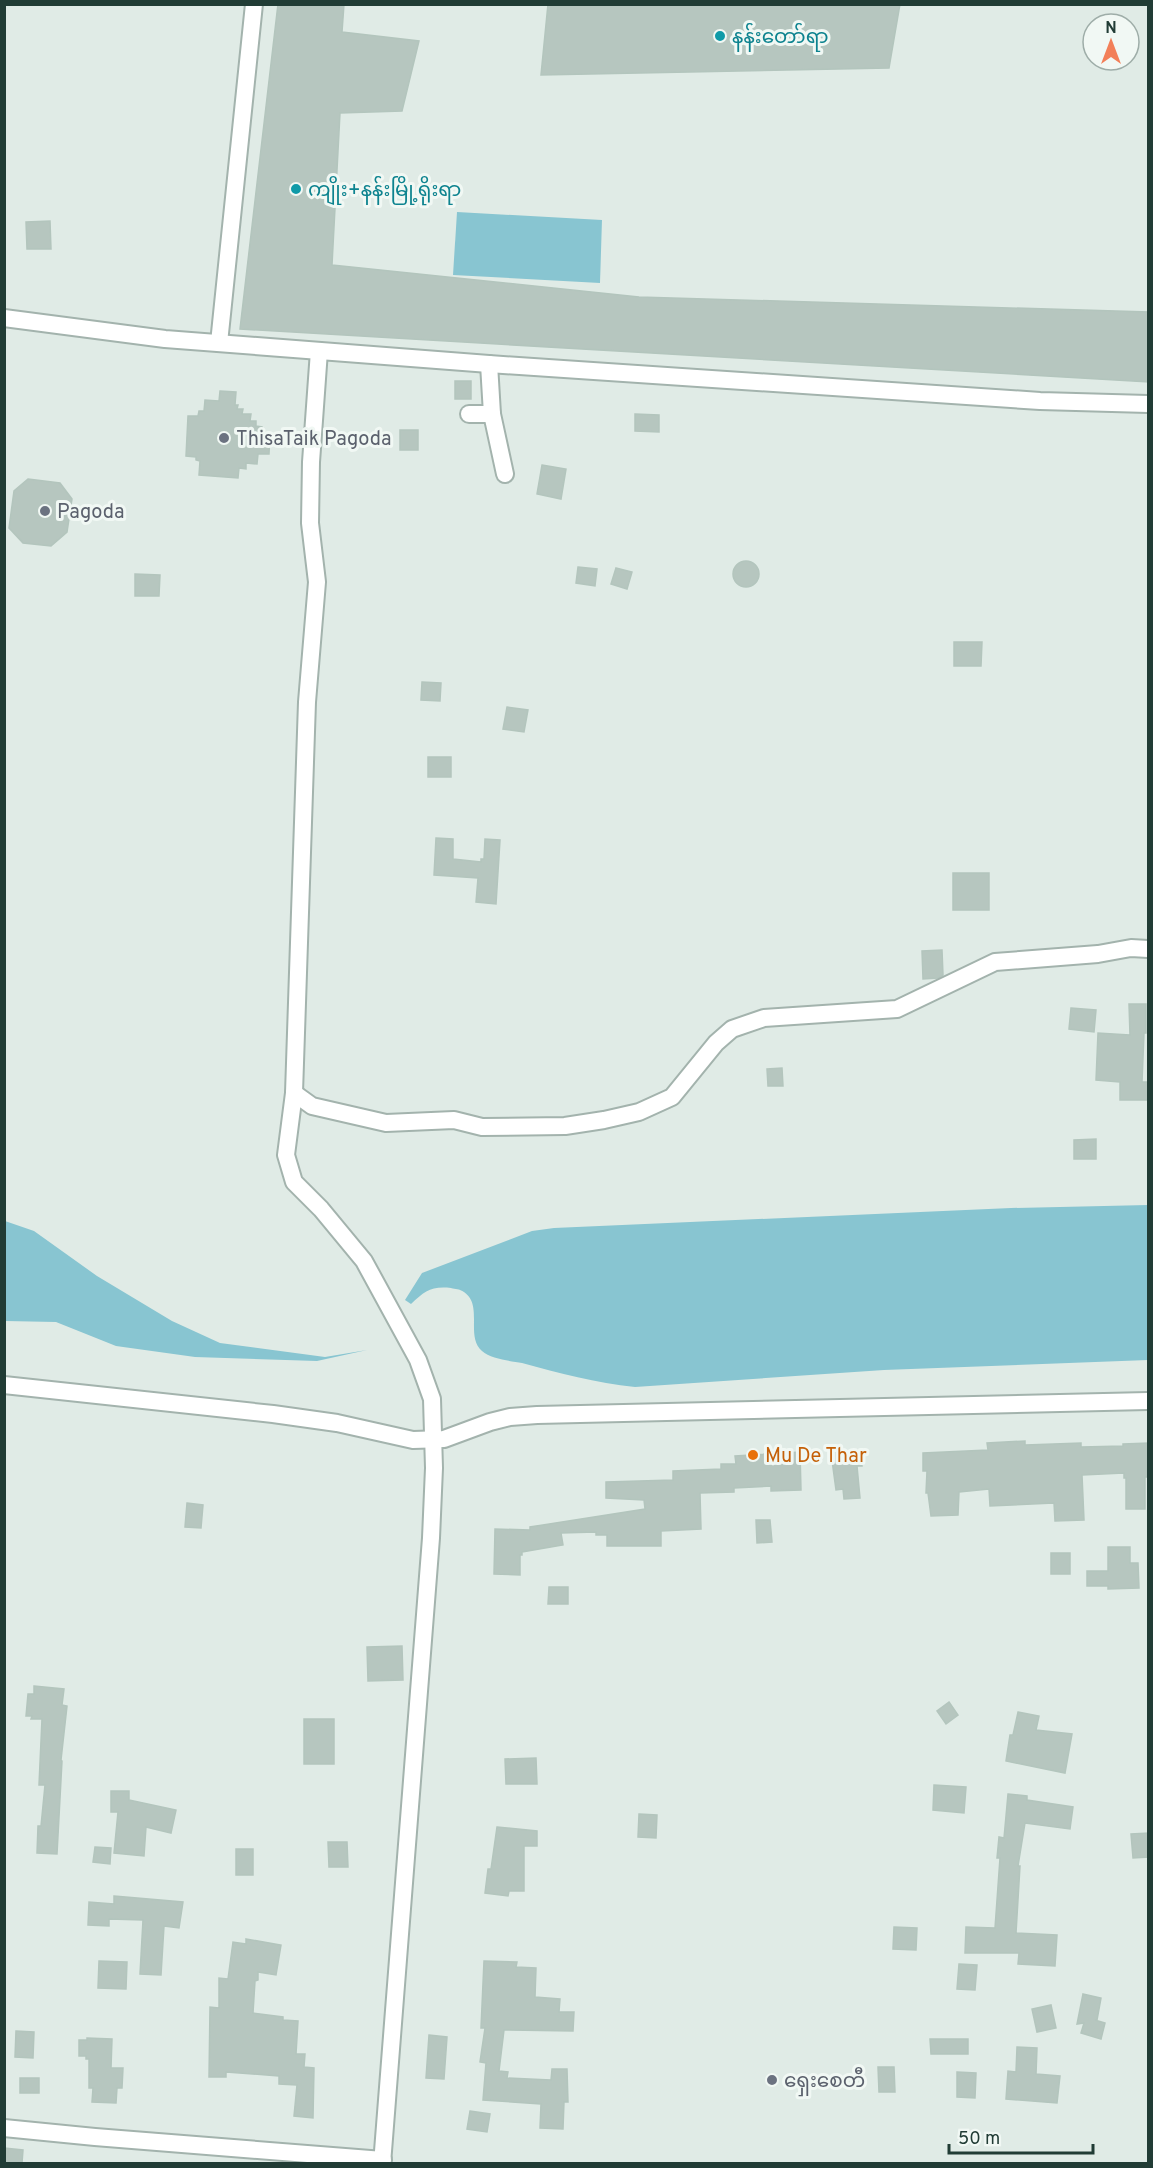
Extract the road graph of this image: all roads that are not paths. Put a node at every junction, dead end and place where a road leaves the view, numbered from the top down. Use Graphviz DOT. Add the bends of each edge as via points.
graph roads {
  1 [pos="254,4"];
  2 [pos="4,318"];
  3 [pos="219,343"];
  4 [pos="319,351"];
  5 [pos="489,364"];
  6 [pos="1149,404"];
  7 [pos="469,414"];
  8 [pos="492,414"];
  9 [pos="505,474"];
  10 [pos="1149,949"];
  11 [pos="294,1093"];
  12 [pos="4,1385"];
  13 [pos="1149,1401"];
  14 [pos="434,1441"];
  15 [pos="4,2128"];
  16 [pos="382,2162"];
  1 -- 3 [label="street"];
  2 -- 3 [label="street"];
  3 -- 4 [label="street"];
  4 -- 5 [label="street"];
  4 -- 11 [label="street" via="309,523 317,582 307,702"];
  5 -- 6 [label="street" via="1040,401"];
  5 -- 8 [label="street"];
  7 -- 8 [label="street"];
  8 -- 9 [label="street"];
  10 -- 11 [label="street" via="995,962 897,1009 764,1018 732,1029 672,1097 639,1112 604,1120 565,1126 482,1127 454,1120 386,1123 312,1106"];
  11 -- 14 [label="street" via="286,1155 289,1171 294,1182 364,1261 418,1360 432,1399"];
  12 -- 14 [label="street" via="273,1414"];
  13 -- 14 [label="street" via="537,1414 490,1422"];
  14 -- 16 [label="street" via="431,1538"];
  15 -- 16 [label="street"];
}
